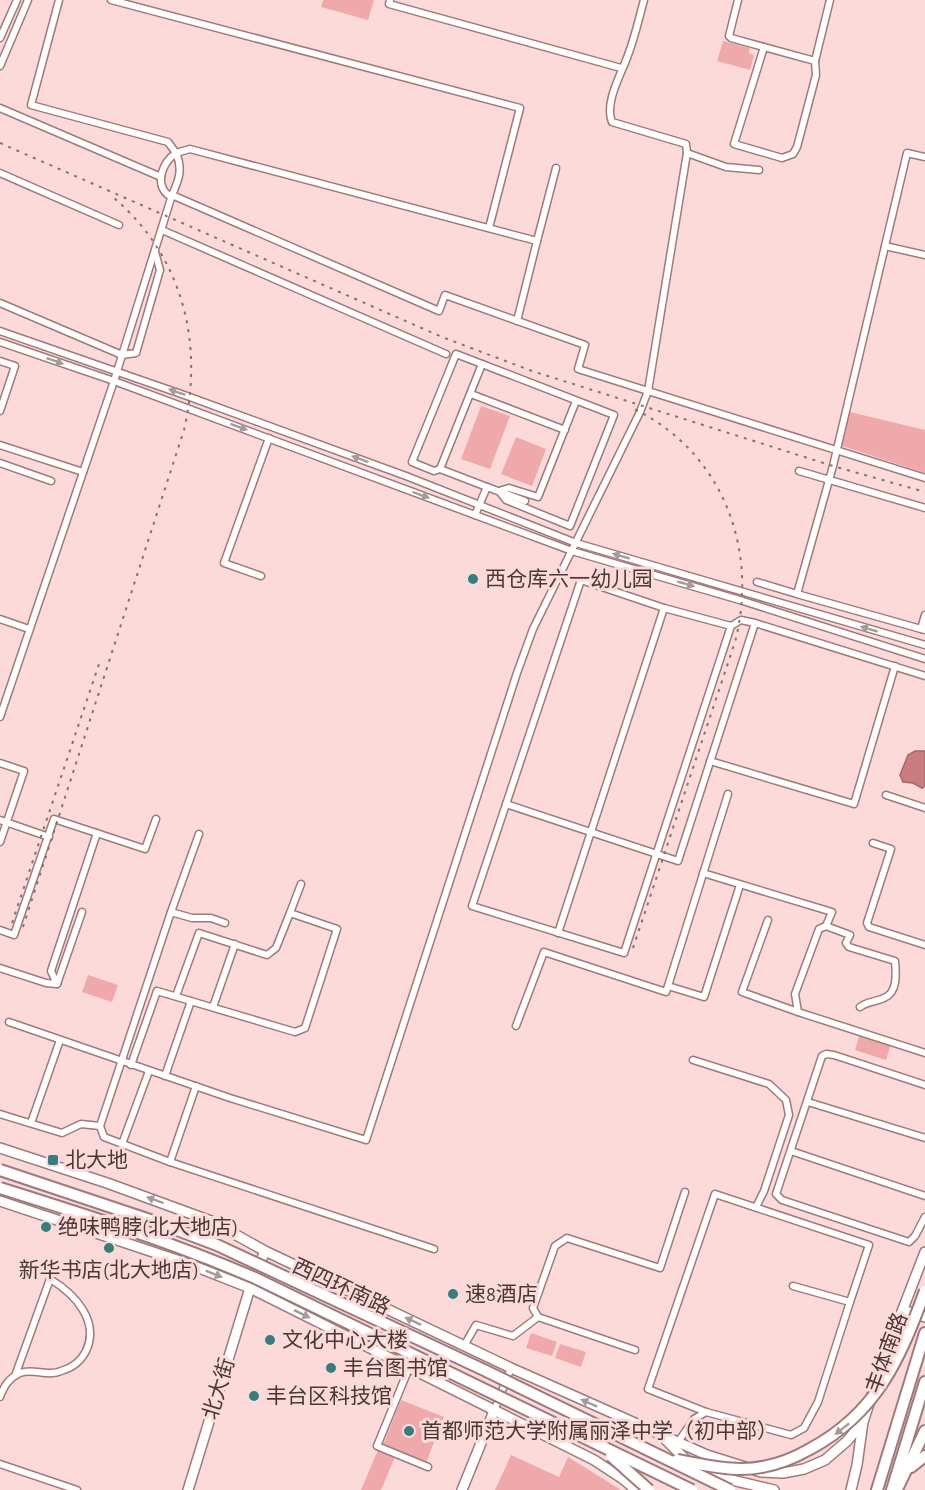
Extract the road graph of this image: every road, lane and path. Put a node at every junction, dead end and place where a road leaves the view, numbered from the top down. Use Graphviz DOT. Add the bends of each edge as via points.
graph roads {
  1 [pos="17,0"];
  2 [pos="28,0"];
  3 [pos="59,0"];
  4 [pos="111,0"];
  5 [pos="390,0"];
  6 [pos="644,0"];
  7 [pos="738,0"];
  8 [pos="830,0"];
  9 [pos="0,38"];
  10 [pos="764,47"];
  11 [pos="815,61"];
  12 [pos="0,66"];
  13 [pos="621,68"];
  14 [pos="0,108"];
  15 [pos="176,153"];
  16 [pos="687,153"];
  17 [pos="925,157"];
  18 [pos="556,168"];
  19 [pos="759,170"];
  20 [pos="0,173"];
  21 [pos="161,177"];
  22 [pos="172,195"];
  23 [pos="119,225"];
  24 [pos="489,228"];
  25 [pos="162,230"];
  26 [pos="537,241"];
  27 [pos="885,246"];
  28 [pos="154,252"];
  29 [pos="925,255"];
  30 [pos="0,303"];
  31 [pos="517,321"];
  32 [pos="0,331"];
  33 [pos="0,342"];
  34 [pos="446,354"];
  35 [pos="122,355"];
  36 [pos="0,361"];
  37 [pos="482,364"];
  38 [pos="117,372"];
  39 [pos="114,381"];
  40 [pos="648,391"];
  41 [pos="471,394"];
  42 [pos="576,401"];
  43 [pos="0,411"];
  44 [pos="565,430"];
  45 [pos="269,438"];
  46 [pos="0,445"];
  47 [pos="837,451"];
  48 [pos="0,463"];
  49 [pos="440,469"];
  50 [pos="799,471"];
  51 [pos="82,472"];
  52 [pos="925,478"];
  53 [pos="829,480"];
  54 [pos="51,481"];
  55 [pos="487,487"];
  56 [pos="500,491"];
  57 [pos="525,501"];
  58 [pos="479,505"];
  59 [pos="925,508"];
  60 [pos="475,515"];
  61 [pos="576,543"];
  62 [pos="572,551"];
  63 [pos="261,576"];
  64 [pos="757,582"];
  65 [pos="797,594"];
  66 [pos="664,608"];
  67 [pos="925,615"];
  68 [pos="0,619"];
  69 [pos="755,623"];
  70 [pos="731,626"];
  71 [pos="29,629"];
  72 [pos="923,630"];
  73 [pos="925,645"];
  74 [pos="925,659"];
  75 [pos="895,666"];
  76 [pos="925,676"];
  77 [pos="0,717"];
  78 [pos="710,761"];
  79 [pos="0,763"];
  80 [pos="728,794"];
  81 [pos="886,795"];
  82 [pos="506,804"];
  83 [pos="925,808"];
  84 [pos="156,819"];
  85 [pos="3,821"];
  86 [pos="591,832"];
  87 [pos="97,833"];
  88 [pos="199,834"];
  89 [pos="49,837"];
  90 [pos="0,842"];
  91 [pos="873,843"];
  92 [pos="657,854"];
  93 [pos="703,873"];
  94 [pos="301,884"];
  95 [pos="740,885"];
  96 [pos="82,912"];
  97 [pos="171,912"];
  98 [pos="290,913"];
  99 [pos="768,920"];
  100 [pos="225,923"];
  101 [pos="826,927"];
  102 [pos="0,930"];
  103 [pos="558,933"];
  104 [pos="235,944"];
  105 [pos="925,945"];
  106 [pos="0,968"];
  107 [pos="57,984"];
  108 [pos="669,986"];
  109 [pos="176,996"];
  110 [pos="191,1001"];
  111 [pos="213,1007"];
  112 [pos="860,1007"];
  113 [pos="798,1012"];
  114 [pos="9,1022"];
  115 [pos="516,1026"];
  116 [pos="60,1040"];
  117 [pos="925,1053"];
  118 [pos="693,1060"];
  119 [pos="120,1061"];
  120 [pos="131,1065"];
  121 [pos="149,1071"];
  122 [pos="165,1076"];
  123 [pos="925,1085"];
  124 [pos="196,1086"];
  125 [pos="808,1102"];
  126 [pos="0,1114"];
  127 [pos="31,1124"];
  128 [pos="100,1126"];
  129 [pos="925,1138"];
  130 [pos="122,1144"];
  131 [pos="0,1148"];
  132 [pos="790,1151"];
  133 [pos="170,1162"];
  134 [pos="4,1171"];
  135 [pos="43,1184"];
  136 [pos="0,1188"];
  137 [pos="685,1192"];
  138 [pos="925,1196"];
  139 [pos="0,1201"];
  140 [pos="756,1207"];
  141 [pos="139,1216"];
  142 [pos="925,1216"];
  143 [pos="169,1226"];
  144 [pos="154,1238"];
  145 [pos="207,1241"];
  146 [pos="177,1246"];
  147 [pos="434,1249"];
  148 [pos="265,1251"];
  149 [pos="925,1252"];
  150 [pos="259,1263"];
  151 [pos="253,1278"];
  152 [pos="793,1286"];
  153 [pos="912,1286"];
  154 [pos="250,1288"];
  155 [pos="925,1291"];
  156 [pos="849,1302"];
  157 [pos="903,1310"];
  158 [pos="538,1317"];
  159 [pos="925,1317"];
  160 [pos="925,1333"];
  161 [pos="464,1346"];
  162 [pos="635,1350"];
  163 [pos="409,1368"];
  164 [pos="511,1368"];
  165 [pos="15,1376"];
  166 [pos="506,1381"];
  167 [pos="925,1382"];
  168 [pos="0,1397"];
  169 [pos="499,1397"];
  170 [pos="494,1411"];
  171 [pos="706,1412"];
  172 [pos="863,1422"];
  173 [pos="925,1431"];
  174 [pos="662,1435"];
  175 [pos="678,1442"];
  176 [pos="600,1446"];
  177 [pos="925,1456"];
  178 [pos="663,1457"];
  179 [pos="594,1460"];
  180 [pos="0,1464"];
  181 [pos="428,1467"];
  182 [pos="906,1471"];
  183 [pos="699,1472"];
  184 [pos="660,1475"];
  185 [pos="77,1490"];
  186 [pos="188,1490"];
  187 [pos="462,1490"];
  188 [pos="636,1490"];
  189 [pos="649,1490"];
  190 [pos="691,1490"];
  191 [pos="730,1490"];
  192 [pos="774,1490"];
  193 [pos="851,1490"];
  194 [pos="877,1490"];
  195 [pos="892,1490"];
  196 [pos="897,1490"];
  1 -- 9 [label="street"];
  2 -- 12 [label="street"];
  3 -- 15 [label="street" via="31,105 168,142"];
  4 -- 24 [label="street" via="520,108"];
  5 -- 13 [label="street" via="389,4"];
  6 -- 13 [label="street"];
  7 -- 10 [label="street" via="729,36"];
  8 -- 11 [label="street"];
  10 -- 11 [label="street"];
  10 -- 11 [label="street" via="734,144 782,158 793,154 797,147 816,75"];
  13 -- 16 [label="street" via="609,114 612,122 686,144"];
  14 -- 21 [label="street"];
  15 -- 21 [label="street" via="169,158"];
  15 -- 22 [label="street" via="181,171"];
  15 -- 24 [label="street" via="190,148"];
  16 -- 19 [label="street" via="726,167"];
  16 -- 40 [label="street"];
  17 -- 27 [label="street" via="907,153"];
  18 -- 26 [label="street"];
  20 -- 23 [label="street"];
  21 -- 22 [label="street" via="164,192"];
  22 -- 25 [label="street"];
  22 -- 31 [label="street" via="439,311 445,295"];
  24 -- 26 [label="street"];
  25 -- 28 [label="street"];
  25 -- 34 [label="street"];
  26 -- 31 [label="street"];
  27 -- 29 [label="street"];
  27 -- 47 [label="street"];
  28 -- 35 [label="street"];
  28 -- 35 [label="street" via="160,270 136,353"];
  30 -- 35 [label="street"];
  31 -- 40 [label="street" via="585,345 578,369"];
  32 -- 38 [label="street"];
  33 -- 39 [label="street, one-way"];
  35 -- 38 [label="street"];
  36 -- 43 [label="street" via="15,366"];
  37 -- 41 [label="street"];
  37 -- 42 [label="street"];
  37 -- 49 [label="street" via="456,354 412,462 434,471"];
  38 -- 39 [label="street"];
  58 -- 38 [label="street, one-way"];
  39 -- 45 [label="street, one-way"];
  39 -- 51 [label="street"];
  40 -- 47 [label="street"];
  40 -- 61 [label="street"];
  41 -- 44 [label="street"];
  41 -- 49 [label="street"];
  42 -- 44 [label="street"];
  42 -- 56 [label="street" via="614,416 570,526 506,501"];
  44 -- 56 [label="street" via="538,497 510,488"];
  45 -- 60 [label="street, one-way"];
  45 -- 63 [label="street" via="224,563"];
  46 -- 51 [label="street"];
  47 -- 52 [label="street"];
  47 -- 53 [label="street"];
  48 -- 54 [label="street"];
  49 -- 55 [label="street"];
  50 -- 53 [label="street"];
  51 -- 71 [label="street"];
  53 -- 59 [label="street"];
  53 -- 65 [label="street"];
  55 -- 56 [label="street"];
  55 -- 58 [label="street"];
  56 -- 57 [label="street"];
  58 -- 60 [label="street"];
  58 -- 61 [label="street"];
  60 -- 62 [label="street"];
  61 -- 62 [label="street"];
  73 -- 61 [label="street, one-way"];
  62 -- 74 [label="street, one-way"];
  62 -- 124 [label="street" via="516,673 366,1140"];
  64 -- 65 [label="street"];
  65 -- 72 [label="street"];
  66 -- 70 [label="street"];
  66 -- 82 [label="street" via="581,580"];
  66 -- 86 [label="street"];
  67 -- 72 [label="street"];
  68 -- 71 [label="street"];
  69 -- 70 [label="street" via="741,620"];
  69 -- 75 [label="street"];
  69 -- 78 [label="street"];
  70 -- 92 [label="street"];
  71 -- 77 [label="street"];
  75 -- 76 [label="street"];
  75 -- 78 [label="street" via="854,804"];
  78 -- 92 [label="street" via="678,861"];
  79 -- 85 [label="street" via="24,771"];
  80 -- 93 [label="street"];
  81 -- 83 [label="street"];
  82 -- 86 [label="street"];
  82 -- 103 [label="street" via="472,906"];
  84 -- 87 [label="street" via="145,849"];
  85 -- 89 [label="street"];
  85 -- 90 [label="street"];
  86 -- 92 [label="street"];
  86 -- 103 [label="street"];
  87 -- 89 [label="street" via="54,819"];
  87 -- 107 [label="street" via="51,971"];
  88 -- 97 [label="street"];
  89 -- 102 [label="street" via="14,935"];
  91 -- 105 [label="street" via="891,849 867,923 869,927"];
  92 -- 103 [label="street" via="624,953"];
  93 -- 95 [label="street"];
  93 -- 108 [label="street"];
  94 -- 98 [label="street"];
  95 -- 101 [label="street" via="832,912"];
  95 -- 108 [label="street" via="704,997"];
  96 -- 107 [label="street"];
  97 -- 100 [label="street"];
  97 -- 119 [label="street"];
  98 -- 104 [label="street" via="273,952 267,955"];
  98 -- 111 [label="street" via="337,929 305,1028 296,1032"];
  99 -- 113 [label="street" via="742,992"];
  101 -- 112 [label="street" via="850,934 846,943 849,947 895,961 891,994"];
  101 -- 113 [label="street" via="816,932 795,994"];
  104 -- 109 [label="street" via="199,933"];
  104 -- 111 [label="street"];
  106 -- 107 [label="street"];
  108 -- 115 [label="street" via="666,992 543,952"];
  109 -- 110 [label="street"];
  109 -- 120 [label="street" via="157,991"];
  110 -- 111 [label="street"];
  110 -- 122 [label="street"];
  113 -- 117 [label="street"];
  114 -- 116 [label="street"];
  116 -- 119 [label="street"];
  116 -- 127 [label="street"];
  118 -- 140 [label="street" via="769,1084 786,1100 789,1115"];
  119 -- 120 [label="street"];
  119 -- 128 [label="street"];
  120 -- 121 [label="street"];
  121 -- 122 [label="street"];
  121 -- 130 [label="street"];
  122 -- 124 [label="street"];
  123 -- 125 [label="street" via="826,1054 822,1056"];
  124 -- 133 [label="street"];
  125 -- 129 [label="street"];
  125 -- 132 [label="street"];
  126 -- 127 [label="street"];
  127 -- 128 [label="street" via="62,1133 81,1124"];
  128 -- 130 [label="street" via="104,1137"];
  130 -- 133 [label="street"];
  148 -- 131 [label="street, 西四环南路, one-way" via="211,1221"];
  132 -- 138 [label="street"];
  132 -- 142 [label="street" via="776,1194 782,1200 909,1242"];
  133 -- 147 [label="street"];
  134 -- 135 [label="street, 西四环南路"];
  135 -- 141 [label="highway, 西四环南路, bridge"];
  136 -- 144 [label="highway, 西四环南路, bridge"];
  137 -- 158 [label="street" via="660,1268 567,1238 560,1241 533,1308"];
  139 -- 154 [label="street, 西四环南路, one-way"];
  140 -- 156 [label="street" via="869,1245"];
  140 -- 171 [label="street" via="715,1194 648,1389"];
  141 -- 143 [label="street, 西四环南路"];
  143 -- 145 [label="highway, 西四环南路, bridge"];
  144 -- 146 [label="street, 西四环南路"];
  145 -- 150 [label="street, 西四环南路"];
  145 -- 178 [label="highway, 西四环南路, bridge"];
  146 -- 151 [label="street, 西四环南路"];
  146 -- 176 [label="highway, 西四环南路, bridge" via="255,1278"];
  148 -- 150 [label="street, 北大街"];
  161 -- 148 [label="street, 西四环南路, one-way"];
  149 -- 153 [label="street, 丰体南路"];
  150 -- 151 [label="street, 北大街"];
  150 -- 166 [label="street, 西四环南路"];
  151 -- 154 [label="street, 北大街"];
  151 -- 169 [label="street, 西四环南路"];
  152 -- 156 [label="street"];
  153 -- 155 [label="street"];
  153 -- 157 [label="street, 丰体南路"];
  154 -- 163 [label="street, 西四环南路, one-way"];
  154 -- 186 [label="street, 北大街"];
  155 -- 178 [label="highway, one-way, bridge" via="900,1355 878,1392 857,1417 820,1444 778,1464 758,1468 722,1468"];
  156 -- 171 [label="street" via="818,1402 804,1428 791,1436"];
  157 -- 159 [label="street"];
  157 -- 172 [label="street, 丰体南路"];
  158 -- 161 [label="street" via="513,1336 476,1325"];
  158 -- 162 [label="street"];
  160 -- 194 [label="highway, 丰体南路"];
  161 -- 164 [label="street, 西四环南路"];
  163 -- 170 [label="street, 西四环南路"];
  163 -- 181 [label="street" via="377,1446"];
  164 -- 166 [label="street"];
  174 -- 164 [label="street, 西四环南路, one-way"];
  165 -- 165 [label="street" via="26,1371 47,1374 73,1366 90,1341 90,1324 84,1310 50,1279"];
  165 -- 168 [label="street" via="3,1387"];
  166 -- 169 [label="street"];
  166 -- 183 [label="street, 西四环南路"];
  167 -- 195 [label="highway"];
  169 -- 170 [label="street"];
  169 -- 184 [label="street, 西四环南路"];
  170 -- 179 [label="street, 西四环南路"];
  170 -- 187 [label="street"];
  171 -- 175 [label="street" via="694,1419"];
  172 -- 175 [label="street" via="825,1460 783,1473 761,1472"];
  172 -- 193 [label="street"];
  173 -- 182 [label="highway"];
  174 -- 175 [label="street"];
  174 -- 183 [label="street, 西四环南路"];
  176 -- 189 [label="highway, bridge"];
  176 -- 190 [label="highway, 西四环南路, bridge"];
  177 -- 182 [label="highway"];
  178 -- 191 [label="highway, 西四环南路, bridge"];
  179 -- 184 [label="street"];
  179 -- 188 [label="street, 西四环南路"];
  180 -- 185 [label="street"];
  182 -- 196 [label="highway"];
  183 -- 192 [label="street, 西四环南路"];
  184 -- 190 [label="street, 西四环南路"];
}
